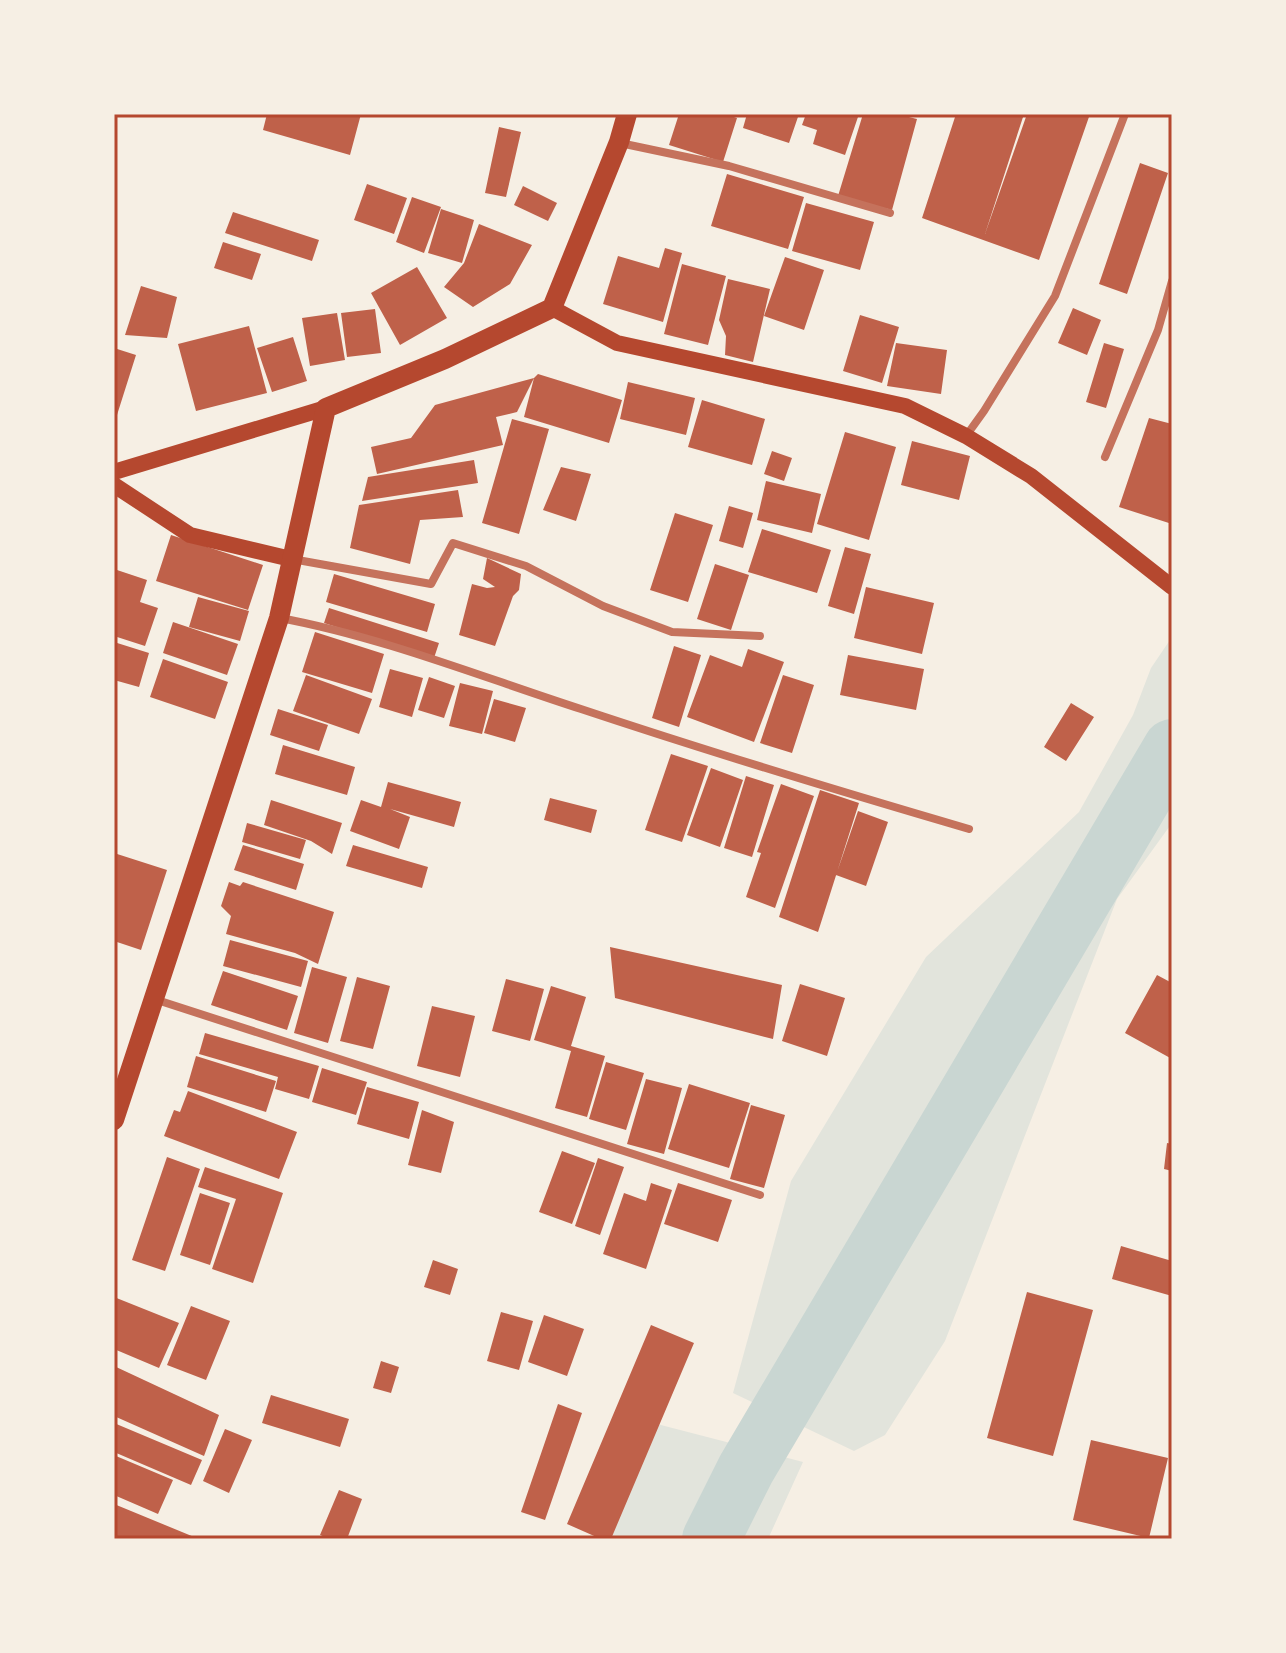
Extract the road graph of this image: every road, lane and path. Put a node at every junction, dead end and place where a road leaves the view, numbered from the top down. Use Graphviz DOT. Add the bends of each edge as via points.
graph roads {
  1 [pos="627,114"];
  2 [pos="1125,114"];
  3 [pos="619,142"];
  4 [pos="890,213"];
  5 [pos="1172,281"];
  6 [pos="552,308"];
  7 [pos="326,408"];
  8 [pos="966,436"];
  9 [pos="1105,457"];
  10 [pos="114,472"];
  11 [pos="114,485"];
  12 [pos="291,559"];
  13 [pos="1172,587"];
  14 [pos="279,618"];
  15 [pos="760,636"];
  16 [pos="969,829"];
  17 [pos="153,999"];
  18 [pos="114,1120"];
  19 [pos="760,1195"];
  1 -- 3 [label="main road"];
  2 -- 8 [label="street" via="1055,296"];
  3 -- 4 [label="street" via="729,166"];
  3 -- 6 [label="main road"];
  5 -- 9 [label="street" via="1158,330"];
  6 -- 7 [label="main road"];
  6 -- 8 [label="main road" via="617,343 905,406"];
  7 -- 10 [label="main road"];
  7 -- 12 [label="main road"];
  8 -- 13 [label="main road" via="1031,476"];
  11 -- 12 [label="main road" via="190,535"];
  12 -- 14 [label="main road"];
  12 -- 15 [label="street" via="431,584 453,543 526,566 603,606 672,632"];
  14 -- 16 [label="street" via="412,653"];
  14 -- 17 [label="main road"];
  17 -- 18 [label="main road"];
  17 -- 19 [label="street"];
}
